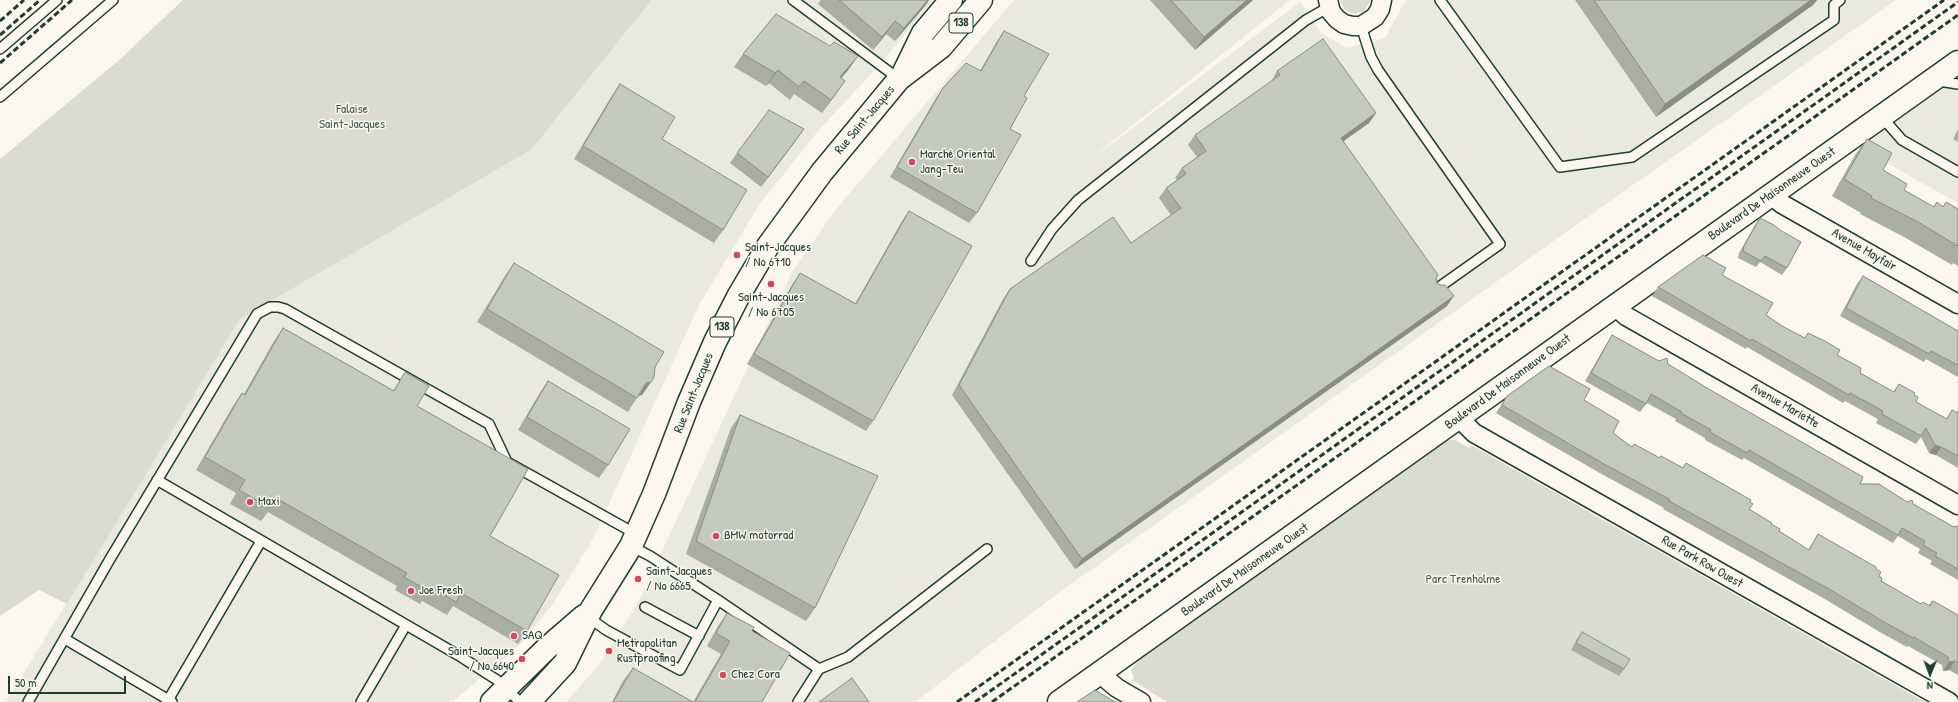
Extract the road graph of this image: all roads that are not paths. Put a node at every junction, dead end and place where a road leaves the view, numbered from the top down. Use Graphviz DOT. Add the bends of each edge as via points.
graph roads {
  1 [pos="58,0"];
  2 [pos="113,0"];
  3 [pos="794,0"];
  4 [pos="951,0"];
  5 [pos="981,0"];
  6 [pos="1382,0"];
  7 [pos="1440,0"];
  8 [pos="1840,0"];
  9 [pos="1328,3"];
  10 [pos="1361,26"];
  11 [pos="0,49"];
  12 [pos="1958,62"];
  13 [pos="901,77"];
  14 [pos="1948,80"];
  15 [pos="0,97"];
  16 [pos="1881,116"];
  17 [pos="1958,172"];
  18 [pos="1771,195"];
  19 [pos="1031,261"];
  20 [pos="1435,290"];
  21 [pos="1958,304"];
  22 [pos="1614,305"];
  23 [pos="1459,418"];
  24 [pos="157,480"];
  25 [pos="1958,505"];
  26 [pos="634,540"];
  27 [pos="261,541"];
  28 [pos="987,549"];
  29 [pos="718,600"];
  30 [pos="645,607"];
  31 [pos="590,613"];
  32 [pos="406,625"];
  33 [pos="699,636"];
  34 [pos="65,639"];
  35 [pos="819,669"];
  36 [pos="1099,673"];
  37 [pos="506,697"];
  38 [pos="170,701"];
  39 [pos="28,702"];
  40 [pos="361,702"];
  41 [pos="529,702"];
  42 [pos="798,702"];
  43 [pos="1059,702"];
  44 [pos="1141,702"];
  45 [pos="1949,702"];
  1 -- 11 [label="lane"];
  2 -- 15 [label="lane"];
  3 -- 13 [label="lane"];
  4 -- 13 [label="street, Rue Saint-Jacques / 138" via="923,33"];
  5 -- 13 [label="street, Rue Saint-Jacques / 138" via="941,47"];
  6 -- 10 [label="street" via="1375,17"];
  7 -- 8 [label="lane" via="1560,167 1632,157 1834,20 1834,5"];
  9 -- 10 [label="street" via="1337,19 1344,24"];
  9 -- 19 [label="lane" via="1078,200 1052,229"];
  10 -- 20 [label="lane" via="1378,70 1500,244"];
  12 -- 14 [label="street, Boulevard De Maisonneuve Ouest"];
  13 -- 26 [label="street, Rue Saint-Jacques / 138" via="810,187 777,233 739,295 701,373"];
  14 -- 16 [label="street, Boulevard De Maisonneuve Ouest"];
  16 -- 17 [label="lane" via="1902,140"];
  16 -- 18 [label="street, Boulevard De Maisonneuve Ouest"];
  18 -- 21 [label="street, Avenue Mayfair" via="1782,204"];
  18 -- 22 [label="street, Boulevard De Maisonneuve Ouest"];
  22 -- 23 [label="street, Boulevard De Maisonneuve Ouest"];
  22 -- 25 [label="street, Avenue Mariette" via="1626,316"];
  23 -- 36 [label="street, Boulevard De Maisonneuve Ouest"];
  23 -- 45 [label="street, Rue Park Row Ouest" via="1474,433"];
  24 -- 26 [label="lane" via="257,314 262,310 278,307 489,424 507,462"];
  24 -- 27 [label="lane"];
  24 -- 34 [label="lane"];
  26 -- 29 [label="lane" via="650,556"];
  26 -- 31 [label="street, Rue Saint-Jacques / 138"];
  27 -- 32 [label="lane"];
  27 -- 38 [label="lane"];
  28 -- 35 [label="lane" via="848,657"];
  29 -- 33 [label="lane"];
  29 -- 35 [label="lane"];
  30 -- 33 [label="lane"];
  31 -- 33 [label="lane" via="606,630 680,670"];
  31 -- 37 [label="street, Rue Saint-Jacques / 138" via="547,648"];
  31 -- 41 [label="street, Rue Saint-Jacques / 138" via="565,663"];
  32 -- 37 [label="lane" via="486,673"];
  32 -- 40 [label="lane"];
  34 -- 38 [label="lane"];
  34 -- 39 [label="lane"];
  35 -- 42 [label="lane"];
  36 -- 43 [label="street, Boulevard De Maisonneuve Ouest"];
  36 -- 44 [label="street"];
}
